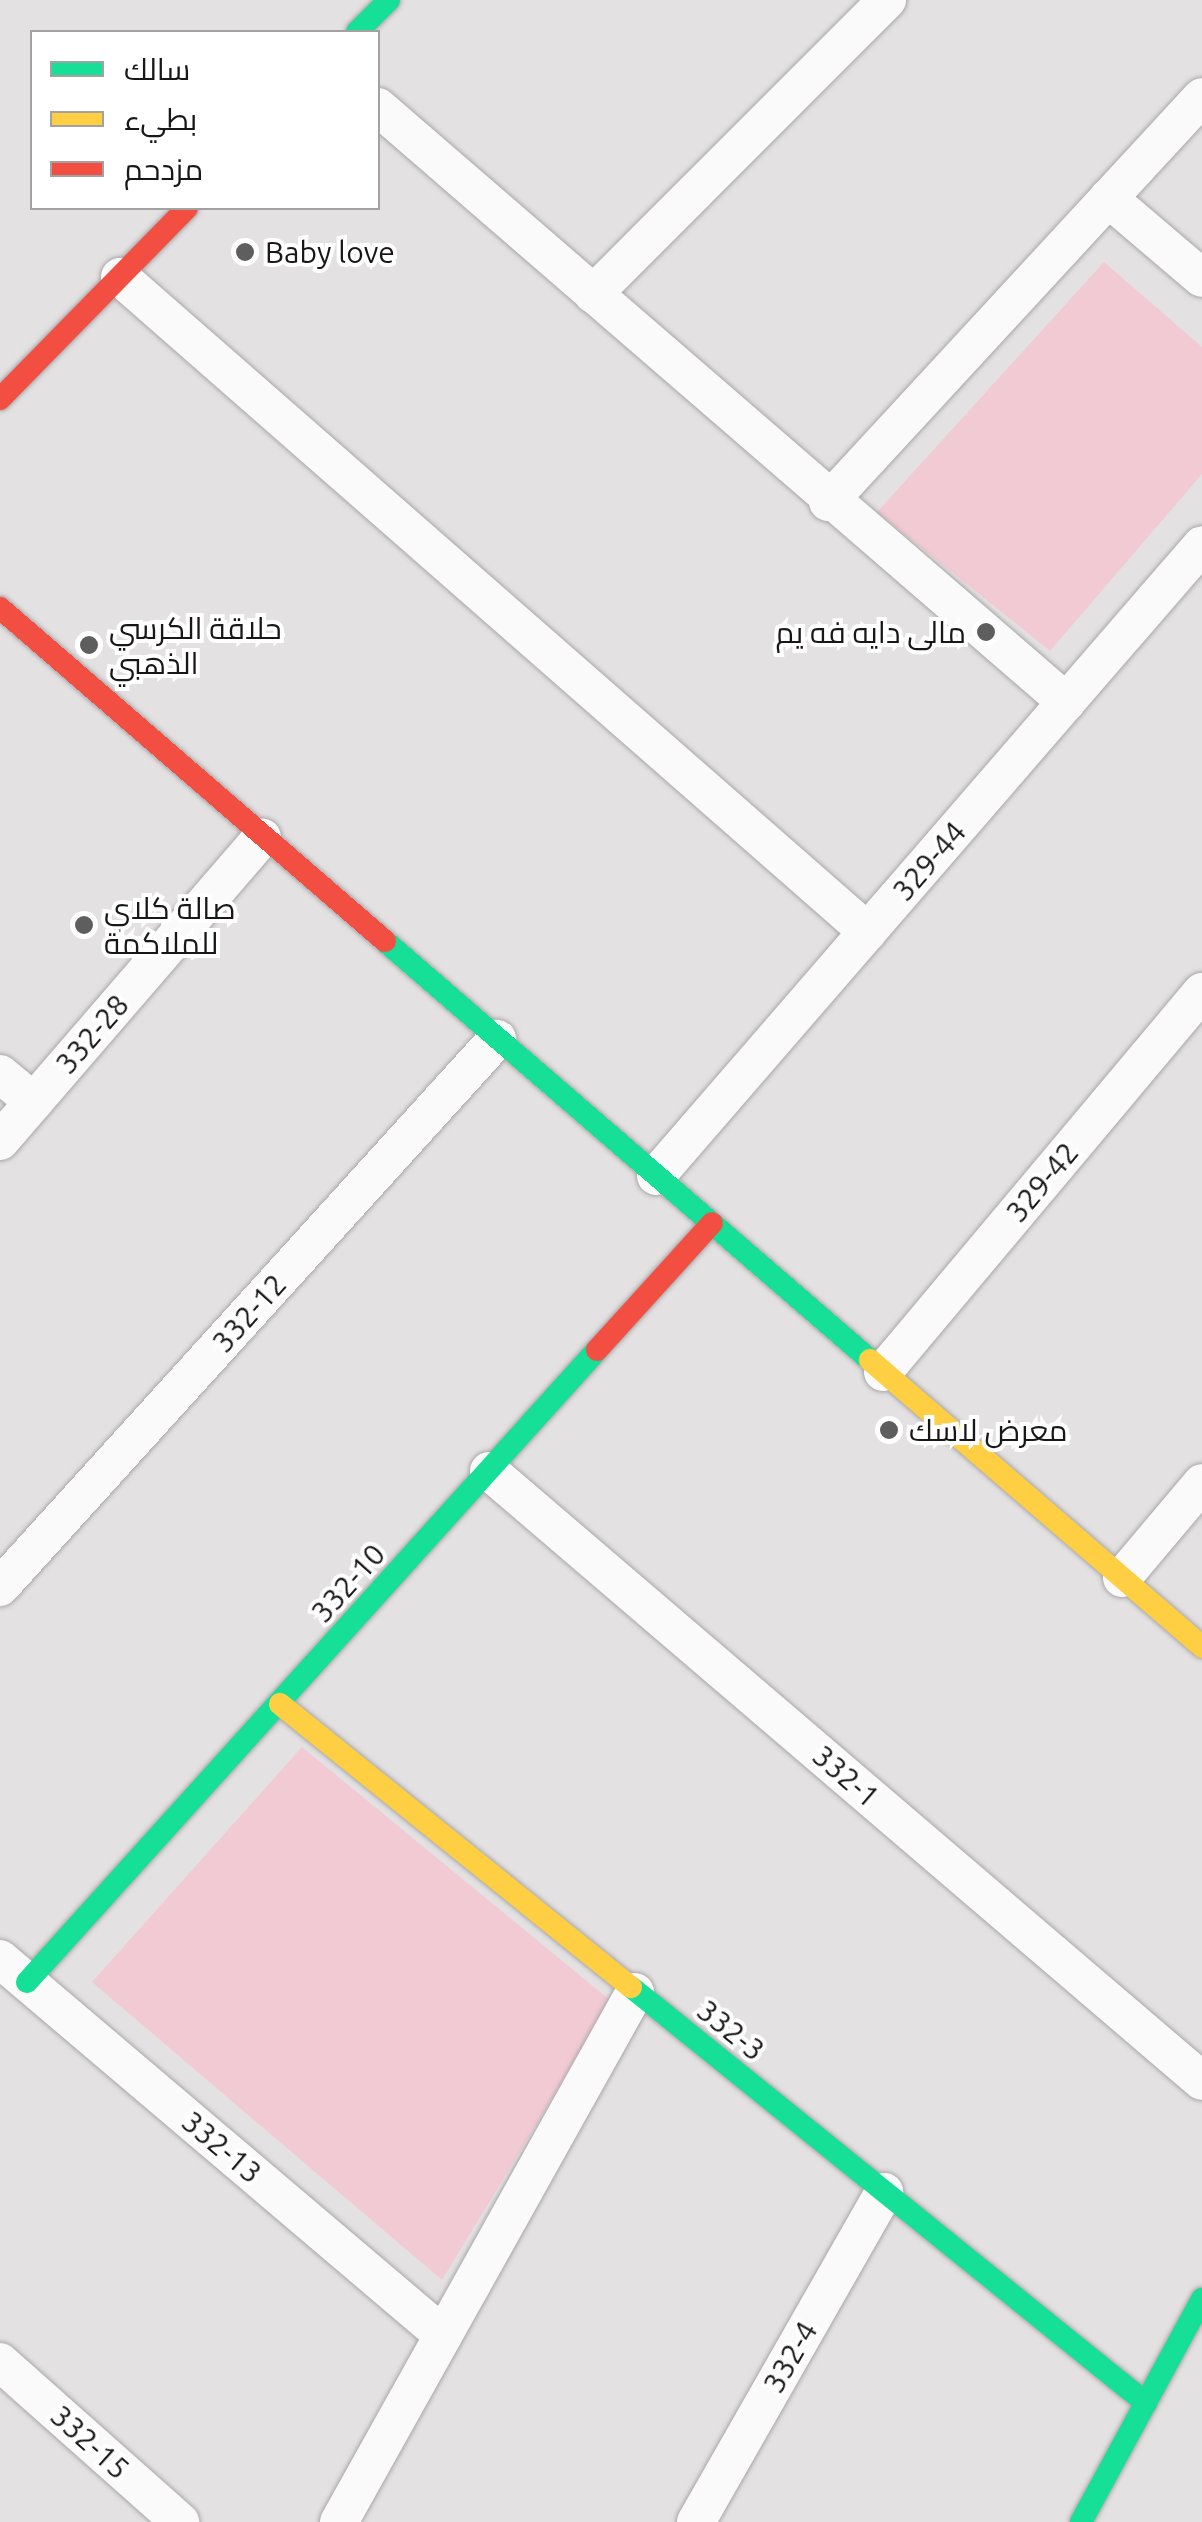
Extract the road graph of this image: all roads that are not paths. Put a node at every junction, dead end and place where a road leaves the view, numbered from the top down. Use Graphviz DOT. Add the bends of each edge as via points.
graph roads {
  1 [pos="389,0"];
  2 [pos="887,0"];
  3 [pos="359,30"];
  4 [pos="1202,97"];
  5 [pos="380,109"];
  6 [pos="1108,198"];
  7 [pos="185,210"];
  8 [pos="120,276"];
  9 [pos="1202,278"];
  10 [pos="593,294"];
  11 [pos="0,400"];
  12 [pos="828,502"];
  13 [pos="1202,545"];
  14 [pos="0,608"];
  15 [pos="1066,702"];
  16 [pos="262,837"];
  17 [pos="868,932"];
  18 [pos="1202,992"];
  19 [pos="497,1039"];
  20 [pos="0,1074"];
  21 [pos="34,1102"];
  22 [pos="0,1141"];
  23 [pos="656,1176"];
  24 [pos="712,1224"];
  25 [pos="883,1372"];
  26 [pos="489,1470"];
  27 [pos="1202,1482"];
  28 [pos="1122,1578"];
  29 [pos="0,1587"];
  30 [pos="1202,1647"];
  31 [pos="280,1704"];
  32 [pos="13,1970"];
  33 [pos="635,1992"];
  34 [pos="1202,2081"];
  35 [pos="884,2192"];
  36 [pos="1202,2300"];
  37 [pos="443,2335"];
  38 [pos="0,2362"];
  39 [pos="1146,2403"];
  40 [pos="180,2522"];
  41 [pos="339,2522"];
  42 [pos="696,2522"];
  43 [pos="1080,2522"];
  1 -- 3 [label="street"];
  2 -- 10 [label="street"];
  4 -- 6 [label="street"];
  5 -- 10 [label="street"];
  6 -- 9 [label="street"];
  6 -- 12 [label="street"];
  7 -- 8 [label="street"];
  8 -- 11 [label="street"];
  8 -- 17 [label="street"];
  10 -- 12 [label="street"];
  12 -- 15 [label="street"];
  13 -- 15 [label="street, 329-44"];
  14 -- 16 [label="street"];
  15 -- 17 [label="street, 329-44"];
  16 -- 19 [label="street"];
  16 -- 21 [label="street, 332-28"];
  17 -- 23 [label="street, 329-44"];
  18 -- 25 [label="street, 329-42"];
  19 -- 23 [label="street"];
  19 -- 29 [label="street, 332-12"];
  20 -- 21 [label="street"];
  21 -- 22 [label="street, 332-28"];
  23 -- 24 [label="street"];
  24 -- 25 [label="street"];
  24 -- 26 [label="street, 332-10"];
  25 -- 28 [label="street"];
  26 -- 31 [label="street, 332-10"];
  26 -- 34 [label="street, 332-1"];
  27 -- 28 [label="street"];
  28 -- 30 [label="street"];
  31 -- 32 [label="street, 332-10"];
  31 -- 33 [label="street, 332-3"];
  32 -- 37 [label="street, 332-13"];
  33 -- 35 [label="street, 332-3"];
  33 -- 37 [label="street"];
  35 -- 39 [label="street, 332-3"];
  35 -- 42 [label="street, 332-4"];
  36 -- 39 [label="street"];
  37 -- 41 [label="street"];
  38 -- 40 [label="street, 332-15"];
  39 -- 43 [label="street"];
}
